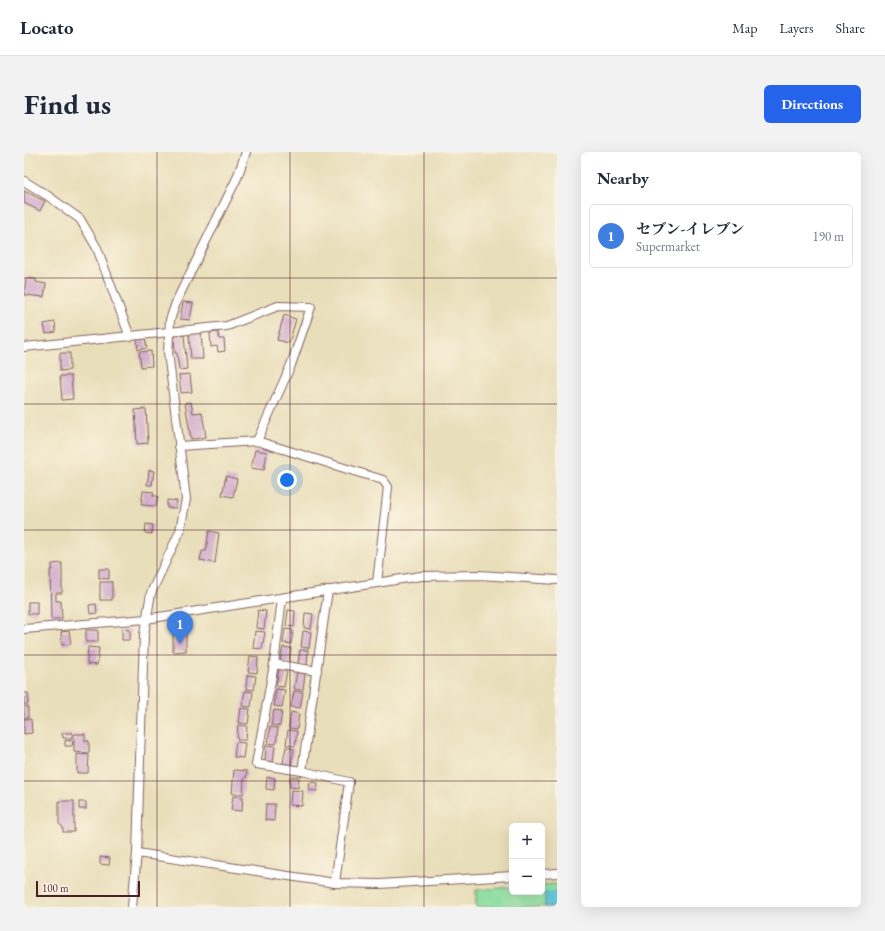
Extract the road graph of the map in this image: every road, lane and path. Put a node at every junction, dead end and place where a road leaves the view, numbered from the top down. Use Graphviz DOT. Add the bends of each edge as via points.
graph roads {
  1 [pos="246,152"];
  2 [pos="24,181"];
  3 [pos="168,333"];
  4 [pos="130,336"];
  5 [pos="24,347"];
  6 [pos="257,441"];
  7 [pos="180,446"];
  8 [pos="557,580"];
  9 [pos="377,584"];
  10 [pos="328,590"];
  11 [pos="282,598"];
  12 [pos="146,619"];
  13 [pos="24,629"];
  14 [pos="274,664"];
  15 [pos="317,671"];
  16 [pos="302,771"];
  17 [pos="137,853"];
  18 [pos="557,873"];
  19 [pos="545,874"];
  20 [pos="509,876"];
  21 [pos="335,883"];
  22 [pos="132,907"];
  1 -- 3 [label="street" via="237,178 177,300"];
  2 -- 4 [label="street" via="80,219 97,248"];
  3 -- 4 [label="street"];
  3 -- 6 [label="street" via="227,326 278,306 311,307 291,365"];
  3 -- 7 [label="street" via="168,352"];
  4 -- 5 [label="street"];
  6 -- 7 [label="street"];
  6 -- 9 [label="street" via="387,483"];
  7 -- 12 [label="street" via="185,486 183,521 154,584"];
  8 -- 9 [label="street" via="450,575 421,576"];
  9 -- 10 [label="street"];
  10 -- 11 [label="street"];
  10 -- 15 [label="street"];
  11 -- 12 [label="street"];
  11 -- 14 [label="street"];
  12 -- 13 [label="street"];
  12 -- 17 [label="street"];
  14 -- 15 [label="street"];
  14 -- 16 [label="street" via="256,764"];
  15 -- 16 [label="street"];
  16 -- 21 [label="street" via="349,782"];
  17 -- 21 [label="street"];
  17 -- 22 [label="street"];
  18 -- 19 [label="street"];
  20 -- 21 [label="street" via="380,884"];
}
